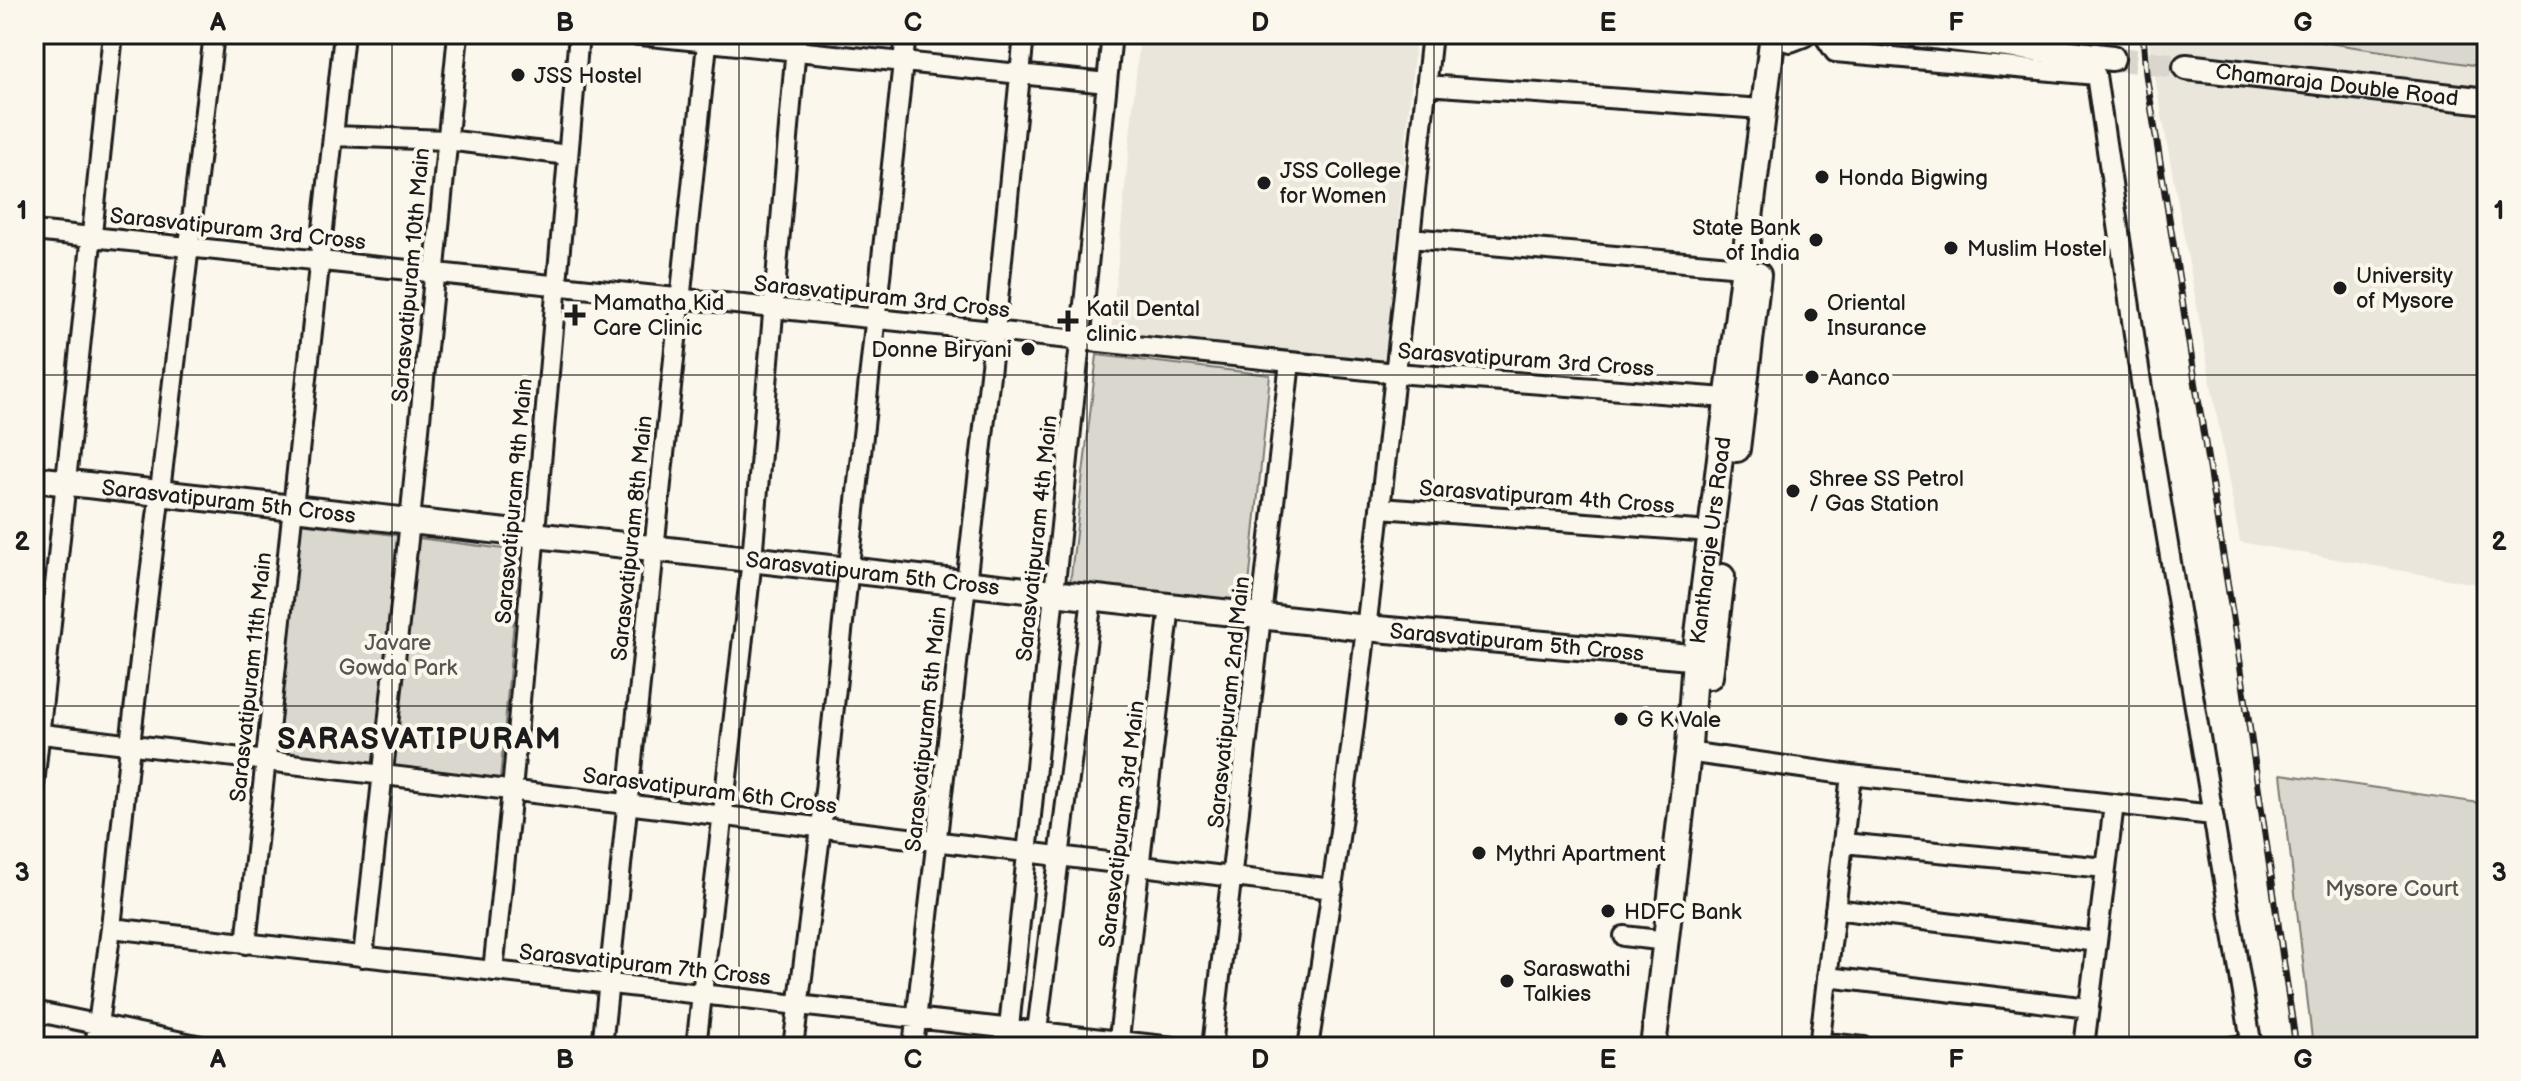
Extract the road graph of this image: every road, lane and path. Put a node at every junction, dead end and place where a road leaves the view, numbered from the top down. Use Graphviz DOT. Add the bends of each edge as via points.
graph roads {
  1 [pos="113,34"];
  2 [pos="214,34"];
  3 [pos="344,34"];
  4 [pos="458,34"];
  5 [pos="579,34"];
  6 [pos="631,34"];
  7 [pos="906,34"];
  8 [pos="1024,34"];
  9 [pos="1112,34"];
  10 [pos="1432,34"];
  11 [pos="1823,34"];
  12 [pos="1917,34"];
  13 [pos="1785,35"];
  14 [pos="707,38"];
  15 [pos="797,42"];
  16 [pos="2112,58"];
  17 [pos="903,62"];
  18 [pos="2186,67"];
  19 [pos="1020,74"];
  20 [pos="1107,83"];
  21 [pos="1426,85"];
  22 [pos="2487,101"];
  23 [pos="1762,109"];
  24 [pos="333,136"];
  25 [pos="447,140"];
  26 [pos="568,155"];
  27 [pos="34,231"];
  28 [pos="92,237"];
  29 [pos="1410,238"];
  30 [pos="188,247"];
  31 [pos="319,261"];
  32 [pos="1742,267"];
  33 [pos="434,273"];
  34 [pos="555,286"];
  35 [pos="681,299"];
  36 [pos="774,308"];
  37 [pos="875,319"];
  38 [pos="995,331"];
  39 [pos="1080,340"];
  40 [pos="1290,362"];
  41 [pos="1396,373"];
  42 [pos="1735,399"];
  43 [pos="34,479"];
  44 [pos="66,482"];
  45 [pos="159,493"];
  46 [pos="292,508"];
  47 [pos="1380,508"];
  48 [pos="410,521"];
  49 [pos="1711,532"];
  50 [pos="534,535"];
  51 [pos="654,548"];
  52 [pos="752,559"];
  53 [pos="848,570"];
  54 [pos="965,583"];
  55 [pos="1054,593"];
  56 [pos="1092,598"];
  57 [pos="1170,606"];
  58 [pos="1262,616"];
  59 [pos="1366,628"];
  60 [pos="1704,658"];
  61 [pos="37,734"];
  62 [pos="130,745"];
  63 [pos="1701,754"];
  64 [pos="264,761"];
  65 [pos="382,775"];
  66 [pos="1851,775"];
  67 [pos="34,785"];
  68 [pos="512,791"];
  69 [pos="2114,804"];
  70 [pos="627,805"];
  71 [pos="2213,815"];
  72 [pos="723,816"];
  73 [pos="821,828"];
  74 [pos="937,842"];
  75 [pos="1843,843"];
  76 [pos="1027,852"];
  77 [pos="1059,856"];
  78 [pos="1141,866"];
  79 [pos="2106,868"];
  80 [pos="1233,877"];
  81 [pos="1333,889"];
  82 [pos="1835,909"];
  83 [pos="111,928"];
  84 [pos="1624,936"];
  85 [pos="1667,941"];
  86 [pos="2097,942"];
  87 [pos="246,944"];
  88 [pos="363,957"];
  89 [pos="493,971"];
  90 [pos="1827,977"];
  91 [pos="608,984"];
  92 [pos="702,995"];
  93 [pos="798,1006"];
  94 [pos="2089,1008"];
  95 [pos="34,1011"];
  96 [pos="916,1019"];
  97 [pos="96,1025"];
  98 [pos="1008,1038"];
  99 [pos="1036,1040"];
  100 [pos="1118,1044"];
  101 [pos="1819,1044"];
  102 [pos="2252,1045"];
  103 [pos="201,1046"];
  104 [pos="95,1047"];
  105 [pos="602,1047"];
  106 [pos="696,1047"];
  107 [pos="793,1047"];
  108 [pos="913,1047"];
  109 [pos="1173,1047"];
  110 [pos="1212,1047"];
  111 [pos="1308,1047"];
  112 [pos="1653,1047"];
  113 [pos="1667,1047"];
  114 [pos="1864,1047"];
  115 [pos="2084,1047"];
  116 [pos="2231,1047"];
  1 -- 28 [label="street"];
  2 -- 30 [label="street"];
  3 -- 24 [label="street, Sarasvatipuram 11th Main"];
  4 -- 25 [label="street, Sarasvatipuram 10th Main"];
  5 -- 26 [label="street, Sarasvatipuram 9th Main"];
  6 -- 14 [label="street"];
  7 -- 17 [label="street"];
  8 -- 19 [label="street, Sarasvatipuram 5th Main"];
  9 -- 20 [label="street, Sarasvatipuram 4th Main"];
  10 -- 21 [label="street"];
  11 -- 71 [label="street" via="1835,52 2096,75"];
  12 -- 16 [label="street"];
  13 -- 23 [label="street, Kantharaje Urs Road"];
  13 -- 42 [label="street, Kantharaje Urs Road"];
  14 -- 15 [label="street"];
  14 -- 35 [label="street, Sarasvatipuram 8th Main"];
  15 -- 17 [label="street"];
  15 -- 36 [label="street"];
  17 -- 19 [label="street"];
  17 -- 37 [label="street"];
  18 -- 22 [label="street, Chamaraja Double Road"];
  19 -- 20 [label="street"];
  19 -- 38 [label="street, Sarasvatipuram 5th Main"];
  20 -- 39 [label="street, Sarasvatipuram 4th Main"];
  21 -- 23 [label="street"];
  21 -- 29 [label="street"];
  23 -- 32 [label="street, Kantharaje Urs Road"];
  24 -- 25 [label="street"];
  24 -- 31 [label="street, Sarasvatipuram 11th Main"];
  25 -- 26 [label="street"];
  25 -- 33 [label="street, Sarasvatipuram 10th Main"];
  26 -- 34 [label="street, Sarasvatipuram 9th Main"];
  27 -- 28 [label="street, Sarasvatipuram 3rd Cross"];
  28 -- 30 [label="street, Sarasvatipuram 3rd Cross"];
  28 -- 44 [label="street"];
  29 -- 32 [label="street"];
  29 -- 41 [label="street"];
  30 -- 31 [label="street, Sarasvatipuram 3rd Cross"];
  30 -- 45 [label="street"];
  31 -- 33 [label="street, Sarasvatipuram 3rd Cross"];
  31 -- 46 [label="street, Sarasvatipuram 11th Main"];
  32 -- 42 [label="street, Kantharaje Urs Road"];
  33 -- 34 [label="street, Sarasvatipuram 3rd Cross"];
  33 -- 48 [label="street, Sarasvatipuram 10th Main"];
  34 -- 35 [label="street, Sarasvatipuram 3rd Cross"];
  34 -- 50 [label="street, Sarasvatipuram 9th Main"];
  35 -- 36 [label="street, Sarasvatipuram 3rd Cross"];
  35 -- 51 [label="street, Sarasvatipuram 8th Main"];
  36 -- 37 [label="street, Sarasvatipuram 3rd Cross"];
  36 -- 52 [label="street"];
  37 -- 38 [label="street, Sarasvatipuram 3rd Cross"];
  37 -- 53 [label="street"];
  38 -- 39 [label="street, Sarasvatipuram 3rd Cross"];
  38 -- 54 [label="street, Sarasvatipuram 5th Main"];
  39 -- 40 [label="street, Sarasvatipuram 3rd Cross"];
  39 -- 55 [label="street, Sarasvatipuram 4th Main"];
  40 -- 41 [label="street, Sarasvatipuram 3rd Cross"];
  40 -- 58 [label="street, Sarasvatipuram 2nd Main"];
  41 -- 42 [label="street, Sarasvatipuram 3rd Cross"];
  41 -- 47 [label="street"];
  42 -- 49 [label="street, Kantharaje Urs Road"];
  42 -- 60 [label="street, Kantharaje Urs Road"];
  43 -- 44 [label="street, Sarasvatipuram 5th Cross"];
  44 -- 45 [label="street, Sarasvatipuram 5th Cross"];
  44 -- 61 [label="street"];
  45 -- 46 [label="street, Sarasvatipuram 5th Cross"];
  45 -- 62 [label="street"];
  46 -- 48 [label="street, Sarasvatipuram 5th Cross"];
  46 -- 64 [label="street, Sarasvatipuram 11th Main"];
  47 -- 49 [label="street, Sarasvatipuram 4th Cross"];
  47 -- 59 [label="street"];
  48 -- 50 [label="street, Sarasvatipuram 5th Cross"];
  48 -- 65 [label="street, Sarasvatipuram 10th Main"];
  49 -- 60 [label="street, Kantharaje Urs Road"];
  50 -- 51 [label="street, Sarasvatipuram 5th Cross"];
  50 -- 68 [label="street, Sarasvatipuram 9th Main"];
  51 -- 52 [label="street, Sarasvatipuram 5th Cross"];
  51 -- 70 [label="street, Sarasvatipuram 8th Main"];
  52 -- 53 [label="street, Sarasvatipuram 5th Cross"];
  52 -- 72 [label="street"];
  53 -- 54 [label="street, Sarasvatipuram 5th Cross"];
  53 -- 73 [label="street"];
  54 -- 55 [label="street, Sarasvatipuram 5th Cross"];
  54 -- 74 [label="street, Sarasvatipuram 5th Main"];
  55 -- 56 [label="street, Sarasvatipuram 5th Cross"];
  55 -- 76 [label="street, Sarasvatipuram 4th Main"];
  56 -- 57 [label="street, Sarasvatipuram 5th Cross"];
  56 -- 77 [label="street"];
  57 -- 58 [label="street, Sarasvatipuram 5th Cross"];
  57 -- 78 [label="street, Sarasvatipuram 3rd Main"];
  58 -- 59 [label="street, Sarasvatipuram 5th Cross"];
  58 -- 80 [label="street, Sarasvatipuram 2nd Main"];
  59 -- 60 [label="street, Sarasvatipuram 5th Cross"];
  59 -- 81 [label="street"];
  60 -- 63 [label="street, Kantharaje Urs Road"];
  60 -- 85 [label="street, Kantharaje Urs Road"];
  61 -- 62 [label="street, Sarasvatipuram 6th Cross"];
  61 -- 67 [label="street"];
  62 -- 64 [label="street, Sarasvatipuram 6th Cross"];
  62 -- 83 [label="street"];
  63 -- 66 [label="street"];
  63 -- 113 [label="street, Kantharaje Urs Road"];
  64 -- 65 [label="street, Sarasvatipuram 6th Cross"];
  64 -- 87 [label="street, Sarasvatipuram 11th Main"];
  65 -- 68 [label="street, Sarasvatipuram 6th Cross"];
  65 -- 88 [label="street, Sarasvatipuram 10th Main"];
  66 -- 69 [label="street"];
  66 -- 75 [label="street"];
  68 -- 70 [label="street, Sarasvatipuram 6th Cross"];
  68 -- 89 [label="street, Sarasvatipuram 9th Main"];
  69 -- 71 [label="street"];
  69 -- 79 [label="street"];
  70 -- 72 [label="street, Sarasvatipuram 6th Cross"];
  70 -- 91 [label="street, Sarasvatipuram 8th Main"];
  71 -- 102 [label="street"];
  72 -- 73 [label="street, Sarasvatipuram 6th Cross"];
  72 -- 92 [label="street"];
  73 -- 74 [label="street, Sarasvatipuram 6th Cross"];
  73 -- 93 [label="street"];
  74 -- 76 [label="street, Sarasvatipuram 6th Cross"];
  74 -- 96 [label="street, Sarasvatipuram 5th Main"];
  75 -- 79 [label="street"];
  75 -- 82 [label="street"];
  76 -- 77 [label="street, Sarasvatipuram 6th Cross"];
  76 -- 98 [label="street, Sarasvatipuram 4th Main"];
  77 -- 78 [label="street, Sarasvatipuram 6th Cross"];
  77 -- 99 [label="street"];
  78 -- 80 [label="street, Sarasvatipuram 6th Cross"];
  78 -- 100 [label="street, Sarasvatipuram 3rd Main"];
  79 -- 86 [label="street"];
  80 -- 81 [label="street, Sarasvatipuram 6th Cross"];
  80 -- 110 [label="street, Sarasvatipuram 2nd Main"];
  81 -- 111 [label="street"];
  82 -- 86 [label="street"];
  82 -- 90 [label="street"];
  83 -- 87 [label="street, Sarasvatipuram 7th Cross"];
  83 -- 97 [label="street"];
  84 -- 85 [label="street"];
  85 -- 112 [label="street, Kantharaje Urs Road"];
  86 -- 94 [label="street"];
  87 -- 88 [label="street, Sarasvatipuram 7th Cross"];
  88 -- 89 [label="street, Sarasvatipuram 7th Cross"];
  89 -- 91 [label="street, Sarasvatipuram 7th Cross"];
  90 -- 94 [label="street"];
  90 -- 101 [label="street"];
  91 -- 92 [label="street, Sarasvatipuram 7th Cross"];
  91 -- 105 [label="street, Sarasvatipuram 8th Main"];
  92 -- 93 [label="street, Sarasvatipuram 7th Cross"];
  92 -- 106 [label="street"];
  93 -- 96 [label="street, Sarasvatipuram 7th Cross"];
  93 -- 107 [label="street"];
  94 -- 115 [label="street"];
  95 -- 97 [label="street"];
  96 -- 98 [label="street, Sarasvatipuram 7th Cross"];
  96 -- 108 [label="street, Sarasvatipuram 5th Main"];
  97 -- 103 [label="street"];
  97 -- 104 [label="street"];
  98 -- 99 [label="street, Sarasvatipuram 7th Cross"];
  99 -- 100 [label="street, Sarasvatipuram 7th Cross"];
  100 -- 109 [label="street, Sarasvatipuram 7th Cross"];
  101 -- 114 [label="street"];
  102 -- 116 [label="street"];
}
